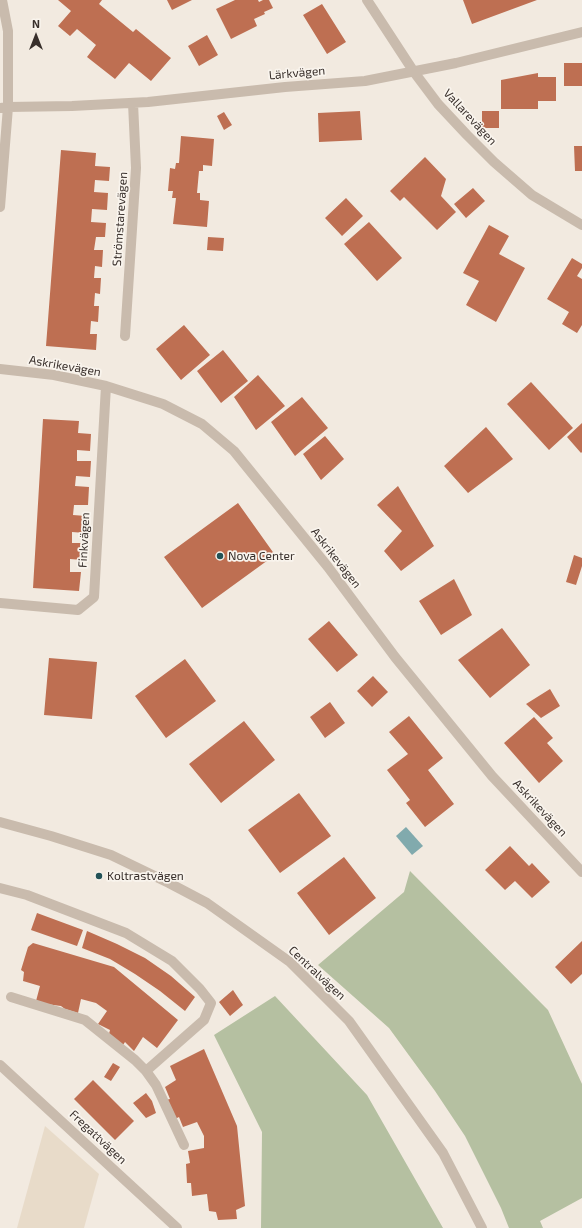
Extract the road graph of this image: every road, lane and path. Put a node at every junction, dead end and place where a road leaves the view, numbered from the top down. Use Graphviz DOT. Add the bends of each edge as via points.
graph roads {
  1 [pos="2,0"];
  2 [pos="367,0"];
  3 [pos="582,32"];
  4 [pos="414,72"];
  5 [pos="133,103"];
  6 [pos="4,108"];
  7 [pos="0,207"];
  8 [pos="582,225"];
  9 [pos="125,336"];
  10 [pos="0,368"];
  11 [pos="106,386"];
  12 [pos="0,603"];
  13 [pos="0,822"];
  14 [pos="582,872"];
  15 [pos="0,888"];
  16 [pos="11,997"];
  17 [pos="0,1065"];
  18 [pos="146,1071"];
  19 [pos="184,1145"];
  20 [pos="177,1228"];
  21 [pos="482,1228"];
  1 -- 6 [label="street" via="8,31"];
  2 -- 4 [label="street, Vallarevägen"];
  3 -- 4 [label="street, Lärkvägen"];
  4 -- 5 [label="street, Lärkvägen" via="366,81"];
  4 -- 8 [label="street, Vallarevägen" via="438,104 494,162 532,195"];
  5 -- 6 [label="street, Lärkvägen"];
  5 -- 9 [label="street, Strömstarevägen" via="136,168"];
  6 -- 7 [label="street"];
  10 -- 11 [label="street, Askrikevägen" via="54,375"];
  11 -- 12 [label="street, Finkvägen" via="94,597 78,610"];
  11 -- 14 [label="street, Askrikevägen" via="163,404 202,424 234,451 492,776"];
  13 -- 21 [label="street, Centralvägen" via="111,855 207,903 290,962 349,1021 443,1153"];
  15 -- 18 [label="street" via="27,894 126,933 172,961 200,989 211,1003 204,1020"];
  16 -- 18 [label="street" via="85,1020"];
  17 -- 20 [label="street, Fregattvägen"];
  18 -- 19 [label="street" via="156,1085"];
}
